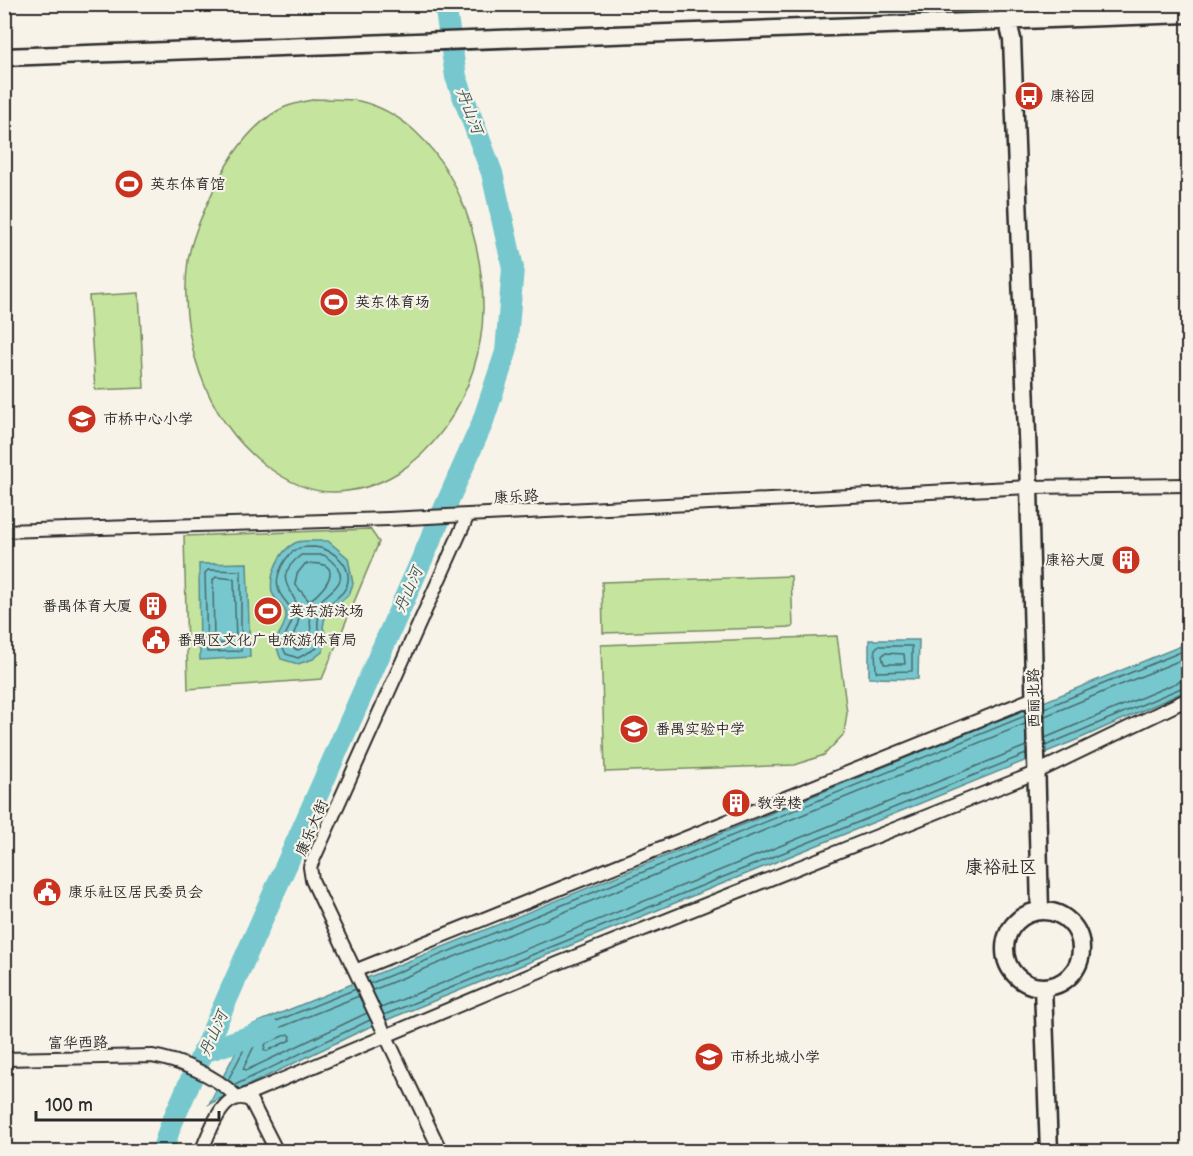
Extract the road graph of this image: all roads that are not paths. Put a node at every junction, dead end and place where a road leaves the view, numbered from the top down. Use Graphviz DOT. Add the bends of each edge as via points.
graph roads {
  1 [pos="1012,12"];
  2 [pos="1188,14"];
  3 [pos="4,57"];
  4 [pos="1184,485"];
  5 [pos="1029,487"];
  6 [pos="468,515"];
  7 [pos="4,531"];
  8 [pos="1034,698"];
  9 [pos="1188,699"];
  10 [pos="1035,773"];
  11 [pos="1040,910"];
  12 [pos="357,970"];
  13 [pos="1043,987"];
  14 [pos="385,1031"];
  15 [pos="4,1059"];
  16 [pos="239,1096"];
  17 [pos="201,1152"];
  18 [pos="277,1152"];
  19 [pos="441,1152"];
  20 [pos="1049,1152"];
  1 -- 2 [label="street"];
  1 -- 3 [label="street" via="467,41"];
  1 -- 5 [label="street, 西丽北路"];
  4 -- 5 [label="street, 康乐路"];
  5 -- 6 [label="street, 康乐路"];
  5 -- 8 [label="street, 西丽北路"];
  6 -- 7 [label="street, 康乐路"];
  6 -- 12 [label="street, 康乐大街" via="310,867 312,880"];
  8 -- 10 [label="street, 西丽北路"];
  8 -- 12 [label="street"];
  9 -- 10 [label="street"];
  10 -- 11 [label="street, 西丽北路"];
  10 -- 14 [label="street"];
  11 -- 13 [label="street" via="1015,923 1008,931 1004,950 1010,969 1017,976"];
  11 -- 13 [label="street" via="1058,913 1072,923 1080,938 1081,956 1074,972 1060,983"];
  12 -- 14 [label="street, 康乐大街"];
  13 -- 20 [label="street"];
  14 -- 16 [label="street"];
  14 -- 19 [label="street, 康乐大街"];
  15 -- 16 [label="street, 富华西路" via="152,1056 173,1060"];
  16 -- 17 [label="street" via="226,1103"];
  16 -- 18 [label="street, 富华西路" via="251,1101"];
}
